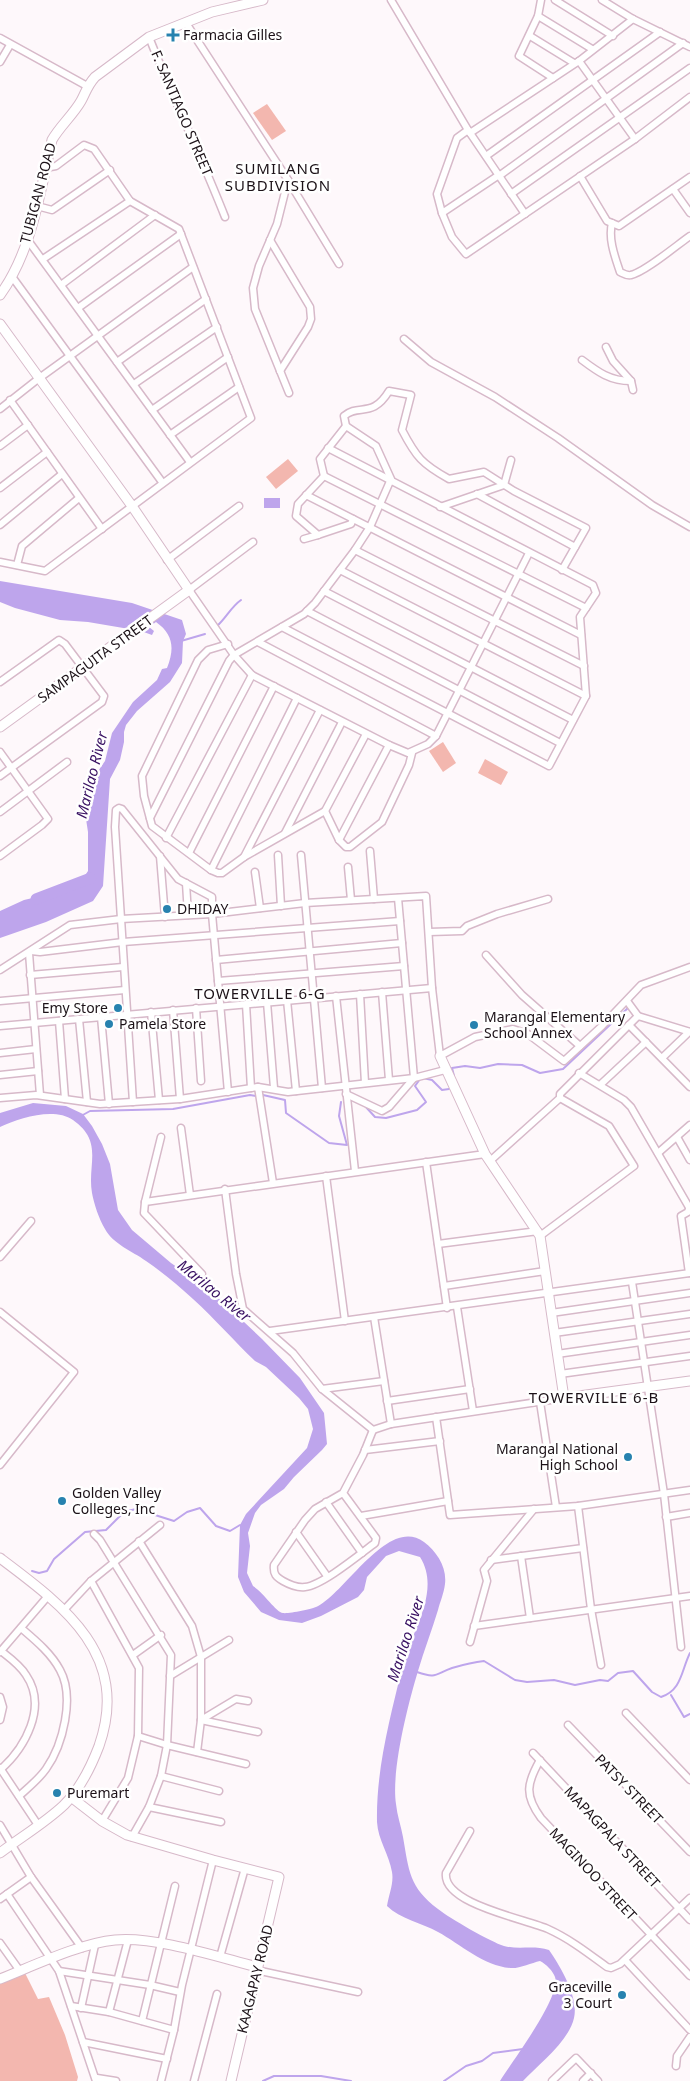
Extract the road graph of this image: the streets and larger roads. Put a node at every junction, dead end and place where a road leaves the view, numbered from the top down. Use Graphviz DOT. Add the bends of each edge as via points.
graph roads {
  1 [pos="263,0"];
  2 [pos="392,0"];
  3 [pos="541,0"];
  4 [pos="555,0"];
  5 [pos="602,0"];
  6 [pos="538,16"];
  7 [pos="633,19"];
  8 [pos="186,23"];
  9 [pos="660,32"];
  10 [pos="530,36"];
  11 [pos="613,36"];
  12 [pos="149,37"];
  13 [pos="0,38"];
  14 [pos="10,45"];
  15 [pos="687,45"];
  16 [pos="592,49"];
  17 [pos="0,62"];
  18 [pos="576,62"];
  19 [pos="690,68"];
  20 [pos="553,78"];
  21 [pos="593,80"];
  22 [pos="87,86"];
  23 [pos="690,97"];
  24 [pos="606,98"];
  25 [pos="620,118"];
  26 [pos="469,132"];
  27 [pos="635,139"];
  28 [pos="486,156"];
  29 [pos="45,168"];
  30 [pos="110,170"];
  31 [pos="499,176"];
  32 [pos="580,176"];
  33 [pos="690,177"];
  34 [pos="288,180"];
  35 [pos="673,189"];
  36 [pos="511,194"];
  37 [pos="130,201"];
  38 [pos="37,206"];
  39 [pos="442,213"];
  40 [pos="690,213"];
  41 [pos="525,214"];
  42 [pos="155,215"];
  43 [pos="225,217"];
  44 [pos="612,223"];
  45 [pos="181,234"];
  46 [pos="690,236"];
  47 [pos="28,239"];
  48 [pos="270,240"];
  49 [pos="43,259"];
  50 [pos="339,264"];
  51 [pos="193,267"];
  52 [pos="13,278"];
  53 [pos="60,285"];
  54 [pos="0,295"];
  55 [pos="206,299"];
  56 [pos="78,308"];
  57 [pos="0,324"];
  58 [pos="217,327"];
  59 [pos="98,336"];
  60 [pos="404,339"];
  61 [pos="606,347"];
  62 [pos="68,357"];
  63 [pos="228,357"];
  64 [pos="582,360"];
  65 [pos="117,362"];
  66 [pos="280,371"];
  67 [pos="38,378"];
  68 [pos="631,381"];
  69 [pos="134,384"];
  70 [pos="239,387"];
  71 [pos="634,390"];
  72 [pos="289,394"];
  73 [pos="10,400"];
  74 [pos="0,409"];
  75 [pos="152,410"];
  76 [pos="28,425"];
  77 [pos="346,426"];
  78 [pos="170,434"];
  79 [pos="0,446"];
  80 [pos="328,448"];
  81 [pos="47,452"];
  82 [pos="511,460"];
  83 [pos="190,462"];
  84 [pos="62,474"];
  85 [pos="324,476"];
  86 [pos="390,481"];
  87 [pos="162,482"];
  88 [pos="504,485"];
  89 [pos="0,488"];
  90 [pos="477,494"];
  91 [pos="306,495"];
  92 [pos="79,498"];
  93 [pos="380,504"];
  94 [pos="132,506"];
  95 [pos="239,506"];
  96 [pos="440,507"];
  97 [pos="353,519"];
  98 [pos="0,524"];
  99 [pos="370,527"];
  100 [pos="690,527"];
  101 [pos="102,528"];
  102 [pos="318,535"];
  103 [pos="304,539"];
  104 [pos="253,542"];
  105 [pos="575,547"];
  106 [pos="355,550"];
  107 [pos="529,553"];
  108 [pos="167,560"];
  109 [pos="0,562"];
  110 [pos="17,565"];
  111 [pos="340,570"];
  112 [pos="562,570"];
  113 [pos="518,574"];
  114 [pos="189,590"];
  115 [pos="324,591"];
  116 [pos="506,597"];
  117 [pos="586,608"];
  118 [pos="307,611"];
  119 [pos="494,620"];
  120 [pos="282,627"];
  121 [pos="581,635"];
  122 [pos="258,642"];
  123 [pos="228,644"];
  124 [pos="483,644"];
  125 [pos="234,655"];
  126 [pos="472,666"];
  127 [pos="584,666"];
  128 [pos="83,668"];
  129 [pos="252,675"];
  130 [pos="0,682"];
  131 [pos="274,686"];
  132 [pos="459,690"];
  133 [pos="586,696"];
  134 [pos="297,698"];
  135 [pos="320,710"];
  136 [pos="448,713"];
  137 [pos="573,720"];
  138 [pos="342,722"];
  139 [pos="0,727"];
  140 [pos="366,734"];
  141 [pos="436,736"];
  142 [pos="560,743"];
  143 [pos="389,745"];
  144 [pos="0,752"];
  145 [pos="412,753"];
  146 [pos="67,762"];
  147 [pos="11,767"];
  148 [pos="0,776"];
  149 [pos="29,791"];
  150 [pos="325,811"];
  151 [pos="0,812"];
  152 [pos="150,818"];
  153 [pos="285,834"];
  154 [pos="166,838"];
  155 [pos="339,840"];
  156 [pos="370,851"];
  157 [pos="189,853"];
  158 [pos="278,854"];
  159 [pos="301,854"];
  160 [pos="0,856"];
  161 [pos="160,856"];
  162 [pos="244,857"];
  163 [pos="348,867"];
  164 [pos="212,870"];
  165 [pos="255,872"];
  166 [pos="186,883"];
  167 [pos="398,898"];
  168 [pos="374,899"];
  169 [pos="548,899"];
  170 [pos="351,900"];
  171 [pos="306,903"];
  172 [pos="280,906"];
  173 [pos="260,908"];
  174 [pos="212,914"];
  175 [pos="188,915"];
  176 [pos="165,917"];
  177 [pos="121,919"];
  178 [pos="400,921"];
  179 [pos="308,929"];
  180 [pos="429,932"];
  181 [pos="214,935"];
  182 [pos="123,942"];
  183 [pos="402,943"];
  184 [pos="30,952"];
  185 [pos="310,952"];
  186 [pos="486,955"];
  187 [pos="216,960"];
  188 [pos="404,966"];
  189 [pos="123,967"];
  190 [pos="690,967"];
  191 [pos="0,970"];
  192 [pos="313,974"];
  193 [pos="30,975"];
  194 [pos="218,981"];
  195 [pos="432,988"];
  196 [pos="125,990"];
  197 [pos="407,990"];
  198 [pos="382,992"];
  199 [pos="360,994"];
  200 [pos="336,996"];
  201 [pos="32,997"];
  202 [pos="315,998"];
  203 [pos="287,1000"];
  204 [pos="0,1001"];
  205 [pos="627,1001"];
  206 [pos="267,1002"];
  207 [pos="246,1004"];
  208 [pos="220,1006"];
  209 [pos="196,1008"];
  210 [pos="173,1010"];
  211 [pos="151,1012"];
  212 [pos="127,1014"];
  213 [pos="638,1016"];
  214 [pos="101,1017"];
  215 [pos="79,1019"];
  216 [pos="59,1021"];
  217 [pos="34,1023"];
  218 [pos="629,1025"];
  219 [pos="0,1026"];
  220 [pos="689,1032"];
  221 [pos="646,1042"];
  222 [pos="580,1046"];
  223 [pos="36,1049"];
  224 [pos="0,1053"];
  225 [pos="440,1056"];
  226 [pos="662,1058"];
  227 [pos="445,1070"];
  228 [pos="38,1071"];
  229 [pos="580,1073"];
  230 [pos="0,1075"];
  231 [pos="414,1078"];
  232 [pos="389,1080"];
  233 [pos="201,1081"];
  234 [pos="365,1083"];
  235 [pos="345,1085"];
  236 [pos="600,1086"];
  237 [pos="690,1087"];
  238 [pos="255,1088"];
  239 [pos="274,1088"];
  240 [pos="322,1088"];
  241 [pos="296,1091"];
  242 [pos="228,1092"];
  243 [pos="346,1094"];
  244 [pos="40,1095"];
  245 [pos="0,1098"];
  246 [pos="560,1098"];
  247 [pos="65,1099"];
  248 [pos="180,1099"];
  249 [pos="159,1100"];
  250 [pos="86,1102"];
  251 [pos="134,1102"];
  252 [pos="109,1104"];
  253 [pos="690,1125"];
  254 [pos="181,1128"];
  255 [pos="161,1137"];
  256 [pos="677,1137"];
  257 [pos="658,1153"];
  258 [pos="487,1157"];
  259 [pos="690,1160"];
  260 [pos="426,1162"];
  261 [pos="355,1171"];
  262 [pos="326,1176"];
  263 [pos="273,1183"];
  264 [pos="225,1189"];
  265 [pos="190,1195"];
  266 [pos="145,1202"];
  267 [pos="690,1209"];
  268 [pos="31,1221"];
  269 [pos="539,1233"];
  270 [pos="438,1244"];
  271 [pos="0,1257"];
  272 [pos="545,1271"];
  273 [pos="689,1273"];
  274 [pos="202,1274"];
  275 [pos="632,1282"];
  276 [pos="444,1286"];
  277 [pos="548,1293"];
  278 [pos="690,1294"];
  279 [pos="636,1301"];
  280 [pos="457,1307"];
  281 [pos="447,1308"];
  282 [pos="0,1312"];
  283 [pos="551,1313"];
  284 [pos="690,1314"];
  285 [pos="374,1317"];
  286 [pos="345,1321"];
  287 [pos="639,1321"];
  288 [pos="270,1331"];
  289 [pos="554,1333"];
  290 [pos="690,1335"];
  291 [pos="642,1342"];
  292 [pos="557,1354"];
  293 [pos="690,1356"];
  294 [pos="645,1362"];
  295 [pos="560,1374"];
  296 [pos="384,1381"];
  297 [pos="690,1381"];
  298 [pos="649,1387"];
  299 [pos="322,1389"];
  300 [pos="470,1389"];
  301 [pos="564,1398"];
  302 [pos="387,1401"];
  303 [pos="540,1402"];
  304 [pos="473,1411"];
  305 [pos="436,1417"];
  306 [pos="391,1424"];
  307 [pos="373,1430"];
  308 [pos="440,1441"];
  309 [pos="366,1450"];
  310 [pos="0,1465"];
  311 [pos="690,1490"];
  312 [pos="343,1493"];
  313 [pos="664,1494"];
  314 [pos="326,1502"];
  315 [pos="448,1502"];
  316 [pos="578,1506"];
  317 [pos="556,1507"];
  318 [pos="534,1509"];
  319 [pos="690,1513"];
  320 [pos="361,1516"];
  321 [pos="666,1517"];
  322 [pos="160,1525"];
  323 [pos="296,1532"];
  324 [pos="94,1534"];
  325 [pos="139,1541"];
  326 [pos="583,1548"];
  327 [pos="362,1553"];
  328 [pos="521,1556"];
  329 [pos="0,1558"];
  330 [pos="491,1560"];
  331 [pos="114,1562"];
  332 [pos="327,1576"];
  333 [pos="91,1581"];
  334 [pos="48,1596"];
  335 [pos="690,1596"];
  336 [pos="676,1598"];
  337 [pos="64,1610"];
  338 [pos="591,1610"];
  339 [pos="530,1618"];
  340 [pos="474,1626"];
  341 [pos="21,1628"];
  342 [pos="160,1635"];
  343 [pos="229,1640"];
  344 [pos="470,1642"];
  345 [pos="681,1647"];
  346 [pos="0,1652"];
  347 [pos="133,1655"];
  348 [pos="200,1657"];
  349 [pos="601,1665"];
  350 [pos="170,1676"];
  351 [pos="0,1697"];
  352 [pos="248,1701"];
  353 [pos="626,1713"];
  354 [pos="0,1720"];
  355 [pos="201,1720"];
  356 [pos="568,1725"];
  357 [pos="258,1732"];
  358 [pos="138,1736"];
  359 [pos="167,1745"];
  360 [pos="197,1752"];
  361 [pos="534,1753"];
  362 [pos="540,1760"];
  363 [pos="246,1764"];
  364 [pos="0,1769"];
  365 [pos="161,1776"];
  366 [pos="690,1780"];
  367 [pos="219,1791"];
  368 [pos="19,1796"];
  369 [pos="71,1797"];
  370 [pos="149,1807"];
  371 [pos="102,1821"];
  372 [pos="221,1822"];
  373 [pos="0,1825"];
  374 [pos="38,1826"];
  375 [pos="470,1830"];
  376 [pos="132,1837"];
  377 [pos="12,1844"];
  378 [pos="0,1852"];
  379 [pos="690,1852"];
  380 [pos="213,1860"];
  381 [pos="245,1868"];
  382 [pos="31,1877"];
  383 [pos="175,1886"];
  384 [pos="8,1894"];
  385 [pos="690,1898"];
  386 [pos="0,1899"];
  387 [pos="679,1909"];
  388 [pos="690,1920"];
  389 [pos="651,1935"];
  390 [pos="128,1940"];
  391 [pos="0,1943"];
  392 [pos="159,1944"];
  393 [pos="95,1945"];
  394 [pos="82,1948"];
  395 [pos="191,1950"];
  396 [pos="220,1957"];
  397 [pos="52,1958"];
  398 [pos="625,1960"];
  399 [pos="257,1968"];
  400 [pos="20,1971"];
  401 [pos="59,1971"];
  402 [pos="89,1974"];
  403 [pos="690,1976"];
  404 [pos="0,1979"];
  405 [pos="116,1979"];
  406 [pos="150,1985"];
  407 [pos="180,1992"];
  408 [pos="358,1992"];
  409 [pos="217,1994"];
  410 [pos="71,2006"];
  411 [pos="80,2008"];
  412 [pos="109,2012"];
  413 [pos="142,2021"];
  414 [pos="174,2030"];
  415 [pos="690,2030"];
  416 [pos="690,2037"];
  417 [pos="83,2042"];
  418 [pos="167,2059"];
  419 [pos="676,2066"];
  420 [pos="591,2073"];
  421 [pos="96,2080"];
  422 [pos="116,2081"];
  423 [pos="161,2081"];
  424 [pos="194,2081"];
  425 [pos="231,2081"];
  426 [pos="552,2081"];
  427 [pos="583,2081"];
  428 [pos="598,2081"];
  1 -- 8 [label="street, TUBIGAN ROAD" via="212,12"];
  2 -- 26 [label="street"];
  3 -- 6 [label="street"];
  4 -- 11 [label="street"];
  5 -- 7 [label="street"];
  6 -- 10 [label="street"];
  6 -- 16 [label="street"];
  7 -- 9 [label="street"];
  7 -- 11 [label="street"];
  8 -- 12 [label="street, TUBIGAN ROAD"];
  8 -- 34 [label="street"];
  9 -- 15 [label="street"];
  9 -- 21 [label="street"];
  10 -- 18 [label="street"];
  10 -- 20 [label="street" via="519,56"];
  11 -- 16 [label="street"];
  12 -- 22 [label="street, TUBIGAN ROAD"];
  12 -- 43 [label="street, F. SANTIAGO STREET"];
  13 -- 14 [label="street"];
  14 -- 17 [label="street"];
  14 -- 22 [label="street"];
  15 -- 24 [label="street"];
  16 -- 18 [label="street"];
  18 -- 20 [label="street"];
  18 -- 21 [label="street"];
  19 -- 25 [label="street"];
  20 -- 26 [label="street"];
  21 -- 24 [label="street"];
  21 -- 28 [label="street"];
  22 -- 29 [label="street, TUBIGAN ROAD" via="81,102 52,140"];
  23 -- 27 [label="street"];
  24 -- 25 [label="street"];
  24 -- 31 [label="street"];
  25 -- 27 [label="street"];
  25 -- 36 [label="street"];
  26 -- 28 [label="street"];
  26 -- 39 [label="street" via="457,138 446,167 437,194"];
  27 -- 32 [label="street"];
  28 -- 31 [label="street"];
  29 -- 30 [label="street" via="56,166 84,145 94,149"];
  29 -- 38 [label="street, TUBIGAN ROAD"];
  30 -- 37 [label="street"];
  30 -- 38 [label="street" via="52,210"];
  31 -- 36 [label="street"];
  31 -- 39 [label="street"];
  32 -- 41 [label="street"];
  32 -- 44 [label="street" via="596,206"];
  33 -- 35 [label="street"];
  34 -- 48 [label="street"];
  34 -- 50 [label="street"];
  35 -- 40 [label="street"];
  35 -- 44 [label="street" via="619,226"];
  36 -- 41 [label="street"];
  37 -- 42 [label="street"];
  37 -- 49 [label="street"];
  38 -- 47 [label="street, TUBIGAN ROAD"];
  39 -- 41 [label="street" via="452,237 466,254"];
  42 -- 45 [label="street" via="179,229"];
  42 -- 53 [label="street"];
  44 -- 46 [label="street" via="609,234 620,272 627,276 645,268"];
  45 -- 51 [label="street"];
  45 -- 56 [label="street"];
  47 -- 49 [label="street"];
  47 -- 52 [label="street, TUBIGAN ROAD"];
  48 -- 66 [label="street" via="256,277 253,298"];
  48 -- 66 [label="street" via="310,307 311,319"];
  49 -- 53 [label="street"];
  51 -- 55 [label="street"];
  51 -- 59 [label="street"];
  52 -- 54 [label="street, TUBIGAN ROAD"];
  52 -- 62 [label="street"];
  53 -- 56 [label="street"];
  55 -- 58 [label="street"];
  55 -- 65 [label="street"];
  56 -- 59 [label="street"];
  57 -- 67 [label="street"];
  58 -- 63 [label="street"];
  58 -- 69 [label="street"];
  59 -- 62 [label="street"];
  59 -- 65 [label="street"];
  60 -- 100 [label="street" via="431,362 495,397 652,505"];
  61 -- 68 [label="street" via="613,361"];
  62 -- 67 [label="street"];
  62 -- 87 [label="street"];
  63 -- 70 [label="street"];
  63 -- 75 [label="street"];
  64 -- 68 [label="street" via="606,377"];
  65 -- 69 [label="street"];
  66 -- 72 [label="street"];
  67 -- 73 [label="street"];
  67 -- 94 [label="street"];
  68 -- 71 [label="street"];
  69 -- 75 [label="street"];
  70 -- 78 [label="street"];
  70 -- 83 [label="street" via="252,418"];
  73 -- 74 [label="street"];
  73 -- 76 [label="street"];
  75 -- 78 [label="street"];
  76 -- 79 [label="street"];
  76 -- 81 [label="street"];
  77 -- 80 [label="street"];
  77 -- 86 [label="street" via="376,446"];
  77 -- 88 [label="street" via="344,416 348,412 378,405 389,391 411,395 402,430 414,453 426,466 449,479 484,472"];
  78 -- 83 [label="street"];
  80 -- 85 [label="street" via="320,459"];
  80 -- 86 [label="street"];
  81 -- 84 [label="street"];
  81 -- 89 [label="street"];
  82 -- 88 [label="street"];
  83 -- 87 [label="street"];
  84 -- 92 [label="street"];
  84 -- 98 [label="street"];
  85 -- 91 [label="street"];
  85 -- 93 [label="street"];
  86 -- 93 [label="street"];
  86 -- 96 [label="street"];
  87 -- 94 [label="street"];
  88 -- 90 [label="street"];
  88 -- 105 [label="street" via="586,528"];
  90 -- 96 [label="street"];
  90 -- 105 [label="street"];
  91 -- 97 [label="street"];
  91 -- 102 [label="street" via="298,504 296,516"];
  92 -- 101 [label="street"];
  92 -- 110 [label="street" via="22,546"];
  93 -- 99 [label="street"];
  93 -- 113 [label="street"];
  94 -- 101 [label="street"];
  94 -- 108 [label="street"];
  95 -- 108 [label="street"];
  96 -- 107 [label="street"];
  97 -- 99 [label="street"];
  97 -- 102 [label="street" via="351,524"];
  99 -- 106 [label="street"];
  99 -- 116 [label="street"];
  101 -- 110 [label="street" via="45,571"];
  102 -- 103 [label="street"];
  104 -- 114 [label="street"];
  105 -- 112 [label="street"];
  106 -- 111 [label="street"];
  106 -- 119 [label="street"];
  107 -- 112 [label="street"];
  107 -- 113 [label="street"];
  108 -- 114 [label="street"];
  109 -- 110 [label="street"];
  111 -- 115 [label="street"];
  111 -- 124 [label="street"];
  112 -- 117 [label="street" via="596,588"];
  113 -- 116 [label="street"];
  113 -- 117 [label="street"];
  114 -- 123 [label="street"];
  114 -- 128 [label="street, SAMPAGUITA STREET"];
  115 -- 118 [label="street"];
  115 -- 126 [label="street"];
  116 -- 119 [label="street"];
  116 -- 121 [label="street"];
  117 -- 121 [label="street" via="580,617"];
  118 -- 120 [label="street"];
  118 -- 132 [label="street"];
  119 -- 124 [label="street"];
  119 -- 127 [label="street"];
  120 -- 122 [label="street"];
  120 -- 136 [label="street"];
  121 -- 127 [label="street"];
  122 -- 125 [label="street"];
  122 -- 141 [label="street"];
  123 -- 125 [label="street"];
  123 -- 152 [label="street" via="208,650 198,660 142,776"];
  124 -- 126 [label="street"];
  124 -- 133 [label="street"];
  125 -- 129 [label="street"];
  125 -- 152 [label="street"];
  126 -- 132 [label="street"];
  126 -- 137 [label="street"];
  127 -- 133 [label="street"];
  128 -- 130 [label="street" via="65,644 57,640"];
  128 -- 139 [label="street, SAMPAGUITA STREET"];
  128 -- 147 [label="street" via="104,696 102,702"];
  129 -- 131 [label="street"];
  129 -- 154 [label="street"];
  131 -- 134 [label="street"];
  131 -- 157 [label="street"];
  132 -- 136 [label="street"];
  132 -- 142 [label="street"];
  133 -- 137 [label="street"];
  134 -- 135 [label="street"];
  134 -- 164 [label="street"];
  135 -- 138 [label="street"];
  135 -- 162 [label="street"];
  136 -- 141 [label="street"];
  136 -- 142 [label="street" via="549,766"];
  137 -- 142 [label="street"];
  138 -- 140 [label="street"];
  138 -- 153 [label="street"];
  140 -- 143 [label="street"];
  140 -- 150 [label="street"];
  141 -- 145 [label="street"];
  143 -- 145 [label="street"];
  143 -- 155 [label="street"];
  144 -- 147 [label="street"];
  145 -- 155 [label="street" via="382,822 350,847"];
  146 -- 149 [label="street"];
  147 -- 148 [label="street"];
  147 -- 149 [label="street"];
  149 -- 151 [label="street"];
  149 -- 160 [label="street" via="48,818"];
  150 -- 153 [label="street"];
  150 -- 155 [label="street"];
  152 -- 154 [label="street" via="152,826"];
  153 -- 162 [label="street"];
  154 -- 157 [label="street"];
  156 -- 168 [label="street"];
  157 -- 164 [label="street"];
  158 -- 172 [label="street"];
  159 -- 171 [label="street"];
  161 -- 166 [label="street" via="178,879"];
  161 -- 176 [label="street"];
  161 -- 177 [label="street" via="122,808 116,810"];
  162 -- 164 [label="street" via="222,873"];
  163 -- 170 [label="street"];
  165 -- 173 [label="street"];
  166 -- 174 [label="street" via="212,897"];
  166 -- 175 [label="street"];
  167 -- 168 [label="street"];
  167 -- 178 [label="street"];
  167 -- 180 [label="street" via="426,896"];
  168 -- 170 [label="street"];
  169 -- 180 [label="street" via="497,914 462,931"];
  170 -- 171 [label="street"];
  171 -- 172 [label="street"];
  171 -- 179 [label="street"];
  172 -- 173 [label="street"];
  173 -- 174 [label="street"];
  174 -- 175 [label="street"];
  174 -- 181 [label="street"];
  175 -- 176 [label="street"];
  176 -- 177 [label="street"];
  177 -- 182 [label="street"];
  177 -- 184 [label="street" via="70,925"];
  178 -- 179 [label="street"];
  178 -- 183 [label="street"];
  179 -- 181 [label="street"];
  179 -- 185 [label="street"];
  180 -- 195 [label="street"];
  181 -- 182 [label="street"];
  181 -- 187 [label="street"];
  182 -- 184 [label="street"];
  182 -- 189 [label="street"];
  183 -- 185 [label="street"];
  183 -- 188 [label="street"];
  184 -- 191 [label="street"];
  184 -- 193 [label="street"];
  185 -- 187 [label="street"];
  185 -- 192 [label="street"];
  186 -- 222 [label="street" via="522,995"];
  187 -- 194 [label="street"];
  188 -- 192 [label="street"];
  188 -- 197 [label="street"];
  189 -- 193 [label="street"];
  189 -- 196 [label="street"];
  190 -- 205 [label="street" via="641,985"];
  192 -- 194 [label="street"];
  192 -- 202 [label="street"];
  193 -- 201 [label="street"];
  194 -- 208 [label="street"];
  195 -- 197 [label="street"];
  195 -- 225 [label="street"];
  196 -- 201 [label="street"];
  196 -- 212 [label="street"];
  197 -- 198 [label="street"];
  197 -- 231 [label="street"];
  198 -- 199 [label="street"];
  198 -- 232 [label="street"];
  199 -- 200 [label="street"];
  199 -- 234 [label="street"];
  200 -- 202 [label="street"];
  200 -- 235 [label="street"];
  201 -- 204 [label="street"];
  201 -- 217 [label="street"];
  202 -- 203 [label="street"];
  202 -- 240 [label="street"];
  203 -- 206 [label="street"];
  203 -- 241 [label="street"];
  205 -- 213 [label="street"];
  205 -- 222 [label="street"];
  206 -- 207 [label="street"];
  206 -- 239 [label="street"];
  207 -- 208 [label="street"];
  207 -- 238 [label="street"];
  208 -- 209 [label="street"];
  208 -- 242 [label="street"];
  209 -- 210 [label="street"];
  209 -- 233 [label="street"];
  210 -- 211 [label="street"];
  210 -- 248 [label="street"];
  211 -- 212 [label="street"];
  211 -- 249 [label="street"];
  212 -- 214 [label="street"];
  212 -- 251 [label="street"];
  213 -- 218 [label="street"];
  213 -- 220 [label="street"];
  214 -- 215 [label="street"];
  214 -- 252 [label="street"];
  215 -- 216 [label="street"];
  215 -- 250 [label="street"];
  216 -- 217 [label="street"];
  216 -- 247 [label="street"];
  217 -- 219 [label="street"];
  217 -- 223 [label="street"];
  218 -- 221 [label="street"];
  218 -- 229 [label="street"];
  220 -- 226 [label="street"];
  221 -- 226 [label="street"];
  221 -- 236 [label="street"];
  222 -- 225 [label="street" via="564,1061 528,1034 513,1029 475,1037"];
  223 -- 224 [label="street"];
  223 -- 228 [label="street"];
  225 -- 227 [label="street"];
  226 -- 237 [label="street"];
  227 -- 231 [label="street"];
  227 -- 258 [label="street"];
  228 -- 230 [label="street"];
  228 -- 244 [label="street"];
  229 -- 236 [label="street"];
  229 -- 246 [label="street"];
  231 -- 232 [label="street"];
  231 -- 243 [label="street" via="382,1111"];
  232 -- 234 [label="street"];
  234 -- 235 [label="street"];
  235 -- 240 [label="street"];
  235 -- 243 [label="street"];
  236 -- 257 [label="street" via="631,1107"];
  238 -- 239 [label="street"];
  238 -- 242 [label="street"];
  238 -- 263 [label="street"];
  239 -- 241 [label="street"];
  240 -- 241 [label="street"];
  242 -- 248 [label="street"];
  243 -- 261 [label="street"];
  244 -- 245 [label="street"];
  244 -- 247 [label="street"];
  246 -- 258 [label="street"];
  246 -- 269 [label="street" via="609,1126 634,1166"];
  247 -- 250 [label="street"];
  248 -- 249 [label="street"];
  249 -- 251 [label="street"];
  250 -- 252 [label="street"];
  251 -- 252 [label="street"];
  253 -- 256 [label="street"];
  254 -- 265 [label="street"];
  255 -- 266 [label="street"];
  256 -- 257 [label="street"];
  256 -- 259 [label="street"];
  257 -- 267 [label="street"];
  258 -- 260 [label="street"];
  258 -- 269 [label="street"];
  260 -- 261 [label="street"];
  260 -- 270 [label="street"];
  261 -- 262 [label="street"];
  262 -- 263 [label="street"];
  262 -- 286 [label="street"];
  263 -- 264 [label="street"];
  264 -- 265 [label="street"];
  264 -- 288 [label="street" via="244,1309"];
  265 -- 266 [label="street"];
  266 -- 274 [label="street" via="144,1213"];
  267 -- 273 [label="street" via="681,1216"];
  268 -- 271 [label="street"];
  269 -- 270 [label="street"];
  269 -- 272 [label="street"];
  270 -- 276 [label="street"];
  272 -- 276 [label="street"];
  272 -- 277 [label="street"];
  273 -- 275 [label="street"];
  275 -- 277 [label="street"];
  275 -- 279 [label="street"];
  276 -- 281 [label="street"];
  277 -- 280 [label="street"];
  277 -- 283 [label="street"];
  278 -- 279 [label="street"];
  279 -- 283 [label="street"];
  279 -- 287 [label="street"];
  280 -- 281 [label="street"];
  280 -- 300 [label="street"];
  281 -- 285 [label="street"];
  282 -- 310 [label="street" via="74,1372"];
  283 -- 289 [label="street"];
  284 -- 287 [label="street"];
  285 -- 286 [label="street"];
  285 -- 296 [label="street"];
  286 -- 288 [label="street"];
  287 -- 289 [label="street"];
  287 -- 291 [label="street"];
  288 -- 299 [label="street"];
  289 -- 292 [label="street"];
  290 -- 291 [label="street"];
  291 -- 292 [label="street"];
  291 -- 294 [label="street"];
  292 -- 295 [label="street"];
  293 -- 294 [label="street"];
  294 -- 295 [label="street"];
  294 -- 298 [label="street"];
  295 -- 301 [label="street"];
  296 -- 299 [label="street"];
  296 -- 302 [label="street"];
  297 -- 298 [label="street"];
  298 -- 301 [label="street"];
  298 -- 313 [label="street"];
  299 -- 307 [label="street"];
  300 -- 302 [label="street"];
  300 -- 304 [label="street"];
  301 -- 303 [label="street"];
  302 -- 306 [label="street"];
  303 -- 304 [label="street"];
  303 -- 317 [label="street"];
  304 -- 305 [label="street"];
  305 -- 306 [label="street"];
  305 -- 308 [label="street"];
  306 -- 307 [label="street"];
  307 -- 309 [label="street"];
  308 -- 309 [label="street"];
  308 -- 315 [label="street"];
  309 -- 312 [label="street"];
  311 -- 313 [label="street"];
  312 -- 314 [label="street"];
  312 -- 320 [label="street"];
  313 -- 316 [label="street"];
  313 -- 321 [label="street"];
  314 -- 323 [label="street" via="315,1509"];
  314 -- 327 [label="street"];
  315 -- 318 [label="street" via="450,1515"];
  315 -- 320 [label="street"];
  316 -- 317 [label="street"];
  316 -- 326 [label="street"];
  317 -- 318 [label="street"];
  318 -- 330 [label="street"];
  319 -- 321 [label="street"];
  320 -- 327 [label="street" via="376,1538 375,1543"];
  321 -- 336 [label="street"];
  322 -- 325 [label="street"];
  323 -- 332 [label="street"];
  323 -- 332 [label="street" via="274,1566 276,1576 294,1587 306,1587"];
  324 -- 331 [label="street"];
  325 -- 331 [label="street"];
  325 -- 348 [label="street" via="192,1626"];
  326 -- 328 [label="street"];
  326 -- 338 [label="street"];
  327 -- 332 [label="street"];
  328 -- 330 [label="street"];
  328 -- 339 [label="street"];
  329 -- 334 [label="street"];
  330 -- 340 [label="street" via="484,1570 487,1581"];
  331 -- 333 [label="street"];
  331 -- 342 [label="street"];
  333 -- 337 [label="street"];
  333 -- 347 [label="street"];
  334 -- 337 [label="street"];
  334 -- 341 [label="street"];
  335 -- 336 [label="street"];
  336 -- 338 [label="street"];
  336 -- 345 [label="street"];
  337 -- 369 [label="street" via="81,1628 94,1650 108,1702 98,1750"];
  338 -- 339 [label="street"];
  338 -- 349 [label="street"];
  339 -- 340 [label="street"];
  340 -- 344 [label="street"];
  341 -- 346 [label="street"];
  341 -- 368 [label="street" via="40,1644 61,1671 66,1686 66,1702 65,1721 52,1760"];
  342 -- 347 [label="street"];
  342 -- 350 [label="street" via="171,1655"];
  343 -- 348 [label="street"];
  346 -- 364 [label="street" via="26,1674 34,1703 26,1739"];
  347 -- 358 [label="street" via="139,1668"];
  348 -- 350 [label="street"];
  348 -- 355 [label="street"];
  350 -- 359 [label="street"];
  351 -- 354 [label="street" via="3,1707"];
  352 -- 355 [label="street" via="236,1699"];
  353 -- 366 [label="street"];
  355 -- 357 [label="street"];
  355 -- 360 [label="street"];
  356 -- 379 [label="street, PATSY STREET"];
  358 -- 359 [label="street"];
  358 -- 371 [label="street" via="128,1778"];
  359 -- 360 [label="street"];
  359 -- 365 [label="street"];
  360 -- 363 [label="street"];
  361 -- 362 [label="street, MAPAGPALA STREET"];
  362 -- 387 [label="street, MAPAGPALA STREET"];
  362 -- 389 [label="street, MAGINOO STREET" via="528,1792 532,1806"];
  364 -- 368 [label="street"];
  365 -- 367 [label="street"];
  365 -- 370 [label="street"];
  368 -- 374 [label="street"];
  369 -- 371 [label="street"];
  369 -- 374 [label="street"];
  370 -- 372 [label="street"];
  370 -- 376 [label="street"];
  371 -- 376 [label="street"];
  373 -- 377 [label="street"];
  374 -- 377 [label="street"];
  375 -- 398 [label="street" via="446,1872 448,1886 456,1894 547,1929 571,1941 607,1967 616,1967"];
  376 -- 380 [label="street"];
  377 -- 378 [label="street"];
  377 -- 382 [label="street"];
  380 -- 381 [label="street"];
  380 -- 395 [label="street"];
  381 -- 396 [label="street"];
  381 -- 399 [label="street, KAAGAPAY ROAD" via="279,1876"];
  382 -- 384 [label="street"];
  382 -- 394 [label="street"];
  383 -- 392 [label="street"];
  384 -- 386 [label="street"];
  384 -- 397 [label="street"];
  385 -- 387 [label="street"];
  387 -- 388 [label="street, MAPAGPALA STREET"];
  387 -- 389 [label="street"];
  389 -- 398 [label="street"];
  389 -- 403 [label="street, MAGINOO STREET"];
  390 -- 392 [label="street"];
  390 -- 393 [label="street"];
  390 -- 405 [label="street"];
  391 -- 400 [label="street"];
  392 -- 395 [label="street"];
  392 -- 406 [label="street"];
  393 -- 394 [label="street"];
  393 -- 402 [label="street"];
  394 -- 397 [label="street"];
  395 -- 396 [label="street"];
  395 -- 407 [label="street"];
  396 -- 399 [label="street"];
  397 -- 400 [label="street"];
  397 -- 401 [label="street"];
  398 -- 415 [label="street"];
  399 -- 408 [label="street"];
  399 -- 425 [label="street, KAAGAPAY ROAD"];
  400 -- 404 [label="street"];
  401 -- 402 [label="street"];
  401 -- 410 [label="street"];
  402 -- 405 [label="street"];
  402 -- 411 [label="street"];
  405 -- 406 [label="street"];
  405 -- 412 [label="street"];
  406 -- 407 [label="street"];
  406 -- 413 [label="street"];
  407 -- 414 [label="street"];
  409 -- 424 [label="street"];
  410 -- 411 [label="street"];
  410 -- 417 [label="street"];
  411 -- 412 [label="street"];
  412 -- 413 [label="street"];
  413 -- 414 [label="street"];
  414 -- 418 [label="street"];
  416 -- 419 [label="street" via="677,2056"];
  417 -- 418 [label="street"];
  417 -- 421 [label="street"];
  418 -- 423 [label="street"];
  420 -- 426 [label="street" via="576,2058"];
  420 -- 427 [label="street"];
  420 -- 428 [label="street"];
  421 -- 422 [label="street"];
}
